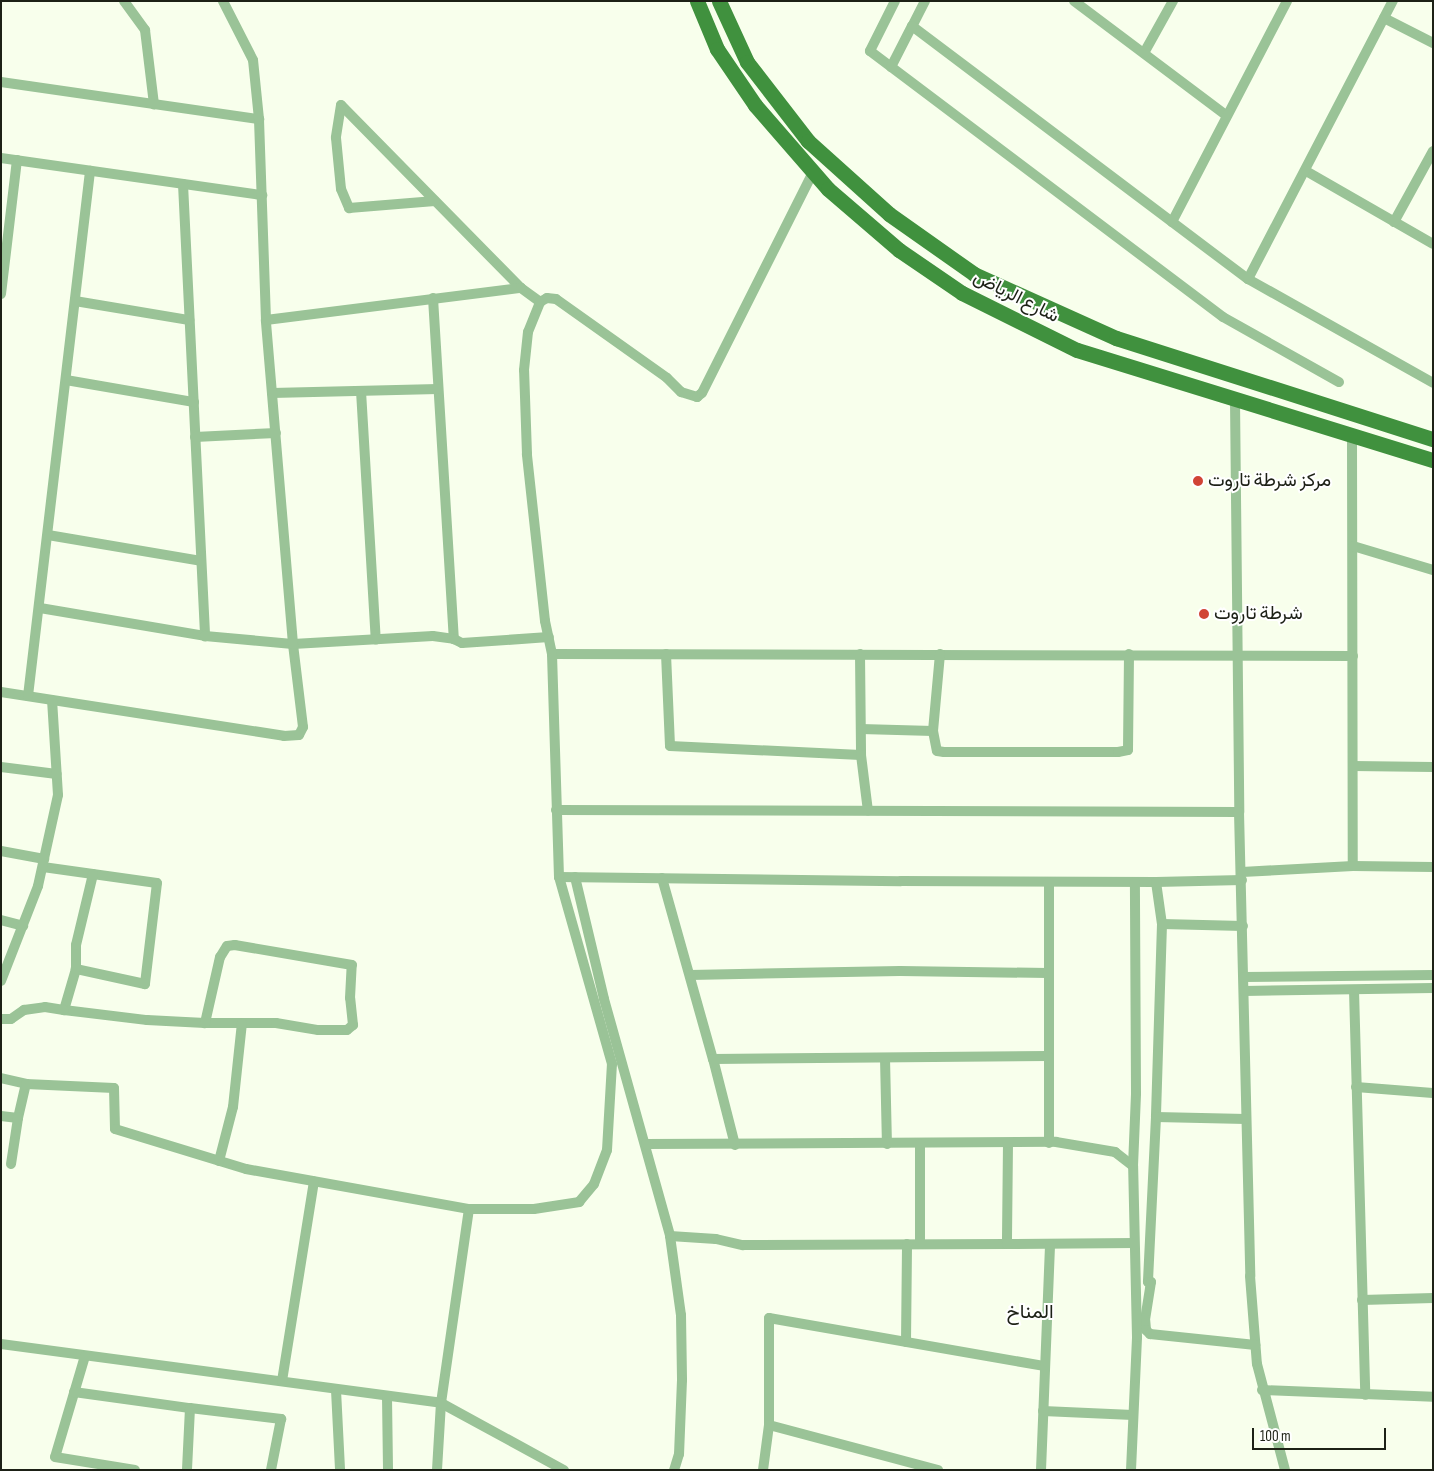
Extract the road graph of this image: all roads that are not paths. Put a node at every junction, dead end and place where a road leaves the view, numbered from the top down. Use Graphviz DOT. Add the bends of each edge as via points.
graph roads {
  1 [pos="124,1"];
  2 [pos="223,1"];
  3 [pos="697,1"];
  4 [pos="718,1"];
  5 [pos="895,1"];
  6 [pos="925,1"];
  7 [pos="1074,1"];
  8 [pos="1173,1"];
  9 [pos="1288,1"];
  10 [pos="1393,1"];
  11 [pos="1384,18"];
  12 [pos="912,26"];
  13 [pos="1433,43"];
  14 [pos="1144,53"];
  15 [pos="891,67"];
  16 [pos="1,82"];
  17 [pos="154,104"];
  18 [pos="1228,116"];
  19 [pos="259,119"];
  20 [pos="1433,150"];
  21 [pos="1,158"];
  22 [pos="17,160"];
  23 [pos="90,171"];
  24 [pos="1306,171"];
  25 [pos="813,172"];
  26 [pos="183,184"];
  27 [pos="262,195"];
  28 [pos="435,201"];
  29 [pos="1172,222"];
  30 [pos="1394,222"];
  31 [pos="4,239"];
  32 [pos="1433,244"];
  33 [pos="1248,279"];
  34 [pos="521,288"];
  35 [pos="1,294"];
  36 [pos="433,298"];
  37 [pos="75,302"];
  38 [pos="540,302"];
  39 [pos="190,320"];
  40 [pos="266,320"];
  41 [pos="1431,379"];
  42 [pos="66,380"];
  43 [pos="1340,382"];
  44 [pos="438,389"];
  45 [pos="361,391"];
  46 [pos="272,392"];
  47 [pos="1235,400"];
  48 [pos="194,402"];
  49 [pos="276,433"];
  50 [pos="1352,436"];
  51 [pos="195,437"];
  52 [pos="1433,440"];
  53 [pos="1433,460"];
  54 [pos="48,535"];
  55 [pos="1353,546"];
  56 [pos="201,561"];
  57 [pos="1433,570"];
  58 [pos="40,608"];
  59 [pos="205,636"];
  60 [pos="549,637"];
  61 [pos="454,638"];
  62 [pos="376,640"];
  63 [pos="294,644"];
  64 [pos="552,654"];
  65 [pos="666,654"];
  66 [pos="860,654"];
  67 [pos="940,654"];
  68 [pos="1129,654"];
  69 [pos="1239,654"];
  70 [pos="1353,656"];
  71 [pos="1,692"];
  72 [pos="28,696"];
  73 [pos="52,700"];
  74 [pos="861,729"];
  75 [pos="933,731"];
  76 [pos="861,755"];
  77 [pos="1353,766"];
  78 [pos="1,767"];
  79 [pos="1433,767"];
  80 [pos="57,774"];
  81 [pos="556,810"];
  82 [pos="868,811"];
  83 [pos="1239,812"];
  84 [pos="1,851"];
  85 [pos="43,863"];
  86 [pos="1353,866"];
  87 [pos="1433,867"];
  88 [pos="94,874"];
  89 [pos="1242,876"];
  90 [pos="559,877"];
  91 [pos="575,877"];
  92 [pos="662,878"];
  93 [pos="1049,882"];
  94 [pos="1135,882"];
  95 [pos="1156,882"];
  96 [pos="1,920"];
  97 [pos="1162,924"];
  98 [pos="24,926"];
  99 [pos="1243,926"];
  100 [pos="76,969"];
  101 [pos="1048,973"];
  102 [pos="690,975"];
  103 [pos="1433,975"];
  104 [pos="1244,977"];
  105 [pos="1,981"];
  106 [pos="1433,988"];
  107 [pos="1354,990"];
  108 [pos="1244,991"];
  109 [pos="64,1010"];
  110 [pos="1,1019"];
  111 [pos="204,1023"];
  112 [pos="242,1023"];
  113 [pos="1048,1056"];
  114 [pos="885,1058"];
  115 [pos="713,1059"];
  116 [pos="1,1078"];
  117 [pos="26,1084"];
  118 [pos="1356,1087"];
  119 [pos="1433,1093"];
  120 [pos="1,1116"];
  121 [pos="1156,1117"];
  122 [pos="18,1118"];
  123 [pos="1246,1119"];
  124 [pos="1008,1143"];
  125 [pos="1049,1143"];
  126 [pos="646,1144"];
  127 [pos="887,1144"];
  128 [pos="920,1144"];
  129 [pos="735,1145"];
  130 [pos="219,1161"];
  131 [pos="11,1164"];
  132 [pos="1133,1166"];
  133 [pos="314,1182"];
  134 [pos="469,1209"];
  135 [pos="670,1236"];
  136 [pos="1134,1243"];
  137 [pos="907,1244"];
  138 [pos="920,1244"];
  139 [pos="1008,1244"];
  140 [pos="1050,1244"];
  141 [pos="1433,1298"];
  142 [pos="1362,1300"];
  143 [pos="906,1342"];
  144 [pos="1,1344"];
  145 [pos="1255,1345"];
  146 [pos="85,1356"];
  147 [pos="1045,1366"];
  148 [pos="282,1381"];
  149 [pos="336,1390"];
  150 [pos="1262,1390"];
  151 [pos="74,1392"];
  152 [pos="1365,1395"];
  153 [pos="387,1397"];
  154 [pos="1433,1397"];
  155 [pos="441,1403"];
  156 [pos="190,1408"];
  157 [pos="1043,1411"];
  158 [pos="1133,1415"];
  159 [pos="769,1425"];
  160 [pos="135,1470"];
  161 [pos="187,1470"];
  162 [pos="271,1470"];
  163 [pos="340,1470"];
  164 [pos="388,1470"];
  165 [pos="438,1470"];
  166 [pos="564,1470"];
  167 [pos="674,1470"];
  168 [pos="763,1470"];
  169 [pos="938,1470"];
  170 [pos="1041,1470"];
  171 [pos="1131,1470"];
  172 [pos="1284,1470"];
  1 -- 17 [label="street" via="144,30"];
  2 -- 19 [label="street" via="253,60"];
  3 -- 25 [label="main road, شارع الرياض" via="717,49 750,97"];
  4 -- 52 [label="main road, شارع الرياض" via="747,62 808,141 889,214 974,274 1116,338"];
  5 -- 15 [label="street" via="870,50"];
  6 -- 12 [label="street"];
  7 -- 14 [label="street"];
  8 -- 14 [label="street"];
  9 -- 18 [label="street"];
  10 -- 11 [label="street"];
  11 -- 13 [label="street"];
  11 -- 24 [label="street"];
  12 -- 15 [label="street"];
  12 -- 29 [label="street"];
  14 -- 18 [label="street"];
  15 -- 43 [label="street" via="1223,317"];
  16 -- 17 [label="street"];
  17 -- 19 [label="street"];
  18 -- 29 [label="street"];
  19 -- 27 [label="street"];
  20 -- 30 [label="street"];
  21 -- 22 [label="street"];
  22 -- 23 [label="street"];
  22 -- 31 [label="street"];
  23 -- 26 [label="street"];
  23 -- 37 [label="street"];
  24 -- 30 [label="street"];
  24 -- 33 [label="street"];
  25 -- 38 [label="street" via="702,393 697,397 681,392 667,378 556,299 547,298"];
  25 -- 47 [label="main road, شارع الرياض" via="828,189 899,250 962,293 1077,350"];
  26 -- 27 [label="street"];
  26 -- 39 [label="street"];
  27 -- 40 [label="street"];
  28 -- 28 [label="street" via="348,112 341,105 336,138 341,189 348,208"];
  28 -- 34 [label="street"];
  29 -- 33 [label="street"];
  30 -- 32 [label="street"];
  31 -- 35 [label="street"];
  33 -- 41 [label="street"];
  34 -- 36 [label="street"];
  34 -- 38 [label="street"];
  36 -- 40 [label="street"];
  36 -- 44 [label="street"];
  37 -- 39 [label="street"];
  37 -- 42 [label="street"];
  38 -- 60 [label="street" via="528,332 524,370 527,454"];
  39 -- 48 [label="street"];
  40 -- 46 [label="street"];
  42 -- 48 [label="street"];
  42 -- 54 [label="street"];
  44 -- 45 [label="street"];
  44 -- 61 [label="street"];
  45 -- 46 [label="street"];
  45 -- 62 [label="street"];
  46 -- 49 [label="street"];
  47 -- 50 [label="main road, شارع الرياض"];
  47 -- 69 [label="street"];
  48 -- 51 [label="street"];
  49 -- 51 [label="street"];
  49 -- 63 [label="street"];
  50 -- 53 [label="main road, شارع الرياض"];
  50 -- 55 [label="street"];
  51 -- 56 [label="street"];
  54 -- 56 [label="street"];
  54 -- 58 [label="street"];
  55 -- 57 [label="street"];
  55 -- 70 [label="street"];
  56 -- 59 [label="street"];
  58 -- 59 [label="street"];
  58 -- 72 [label="street"];
  59 -- 63 [label="street"];
  60 -- 61 [label="street" via="462,643"];
  60 -- 64 [label="street"];
  61 -- 62 [label="street" via="434,636"];
  62 -- 63 [label="street"];
  63 -- 73 [label="street" via="303,727 299,735 284,736"];
  64 -- 65 [label="street"];
  64 -- 81 [label="street"];
  65 -- 66 [label="street"];
  65 -- 76 [label="street" via="670,746"];
  66 -- 67 [label="street"];
  66 -- 74 [label="street"];
  67 -- 68 [label="street"];
  67 -- 75 [label="street"];
  68 -- 69 [label="street"];
  68 -- 75 [label="street" via="1128,750 944,752 937,751"];
  69 -- 70 [label="street"];
  69 -- 83 [label="street"];
  70 -- 77 [label="street"];
  71 -- 72 [label="street"];
  72 -- 73 [label="street"];
  73 -- 80 [label="street"];
  74 -- 75 [label="street"];
  74 -- 76 [label="street"];
  76 -- 82 [label="street"];
  77 -- 79 [label="street"];
  77 -- 86 [label="street"];
  78 -- 80 [label="street"];
  80 -- 85 [label="street" via="58,795"];
  81 -- 82 [label="street"];
  81 -- 90 [label="street"];
  82 -- 83 [label="street"];
  83 -- 89 [label="street"];
  84 -- 85 [label="street"];
  85 -- 88 [label="street"];
  85 -- 98 [label="street"];
  86 -- 87 [label="street"];
  86 -- 89 [label="street"];
  88 -- 100 [label="street" via="76,945"];
  88 -- 100 [label="street" via="157,883 145,984"];
  89 -- 95 [label="street"];
  89 -- 99 [label="street"];
  90 -- 91 [label="street"];
  90 -- 134 [label="street" via="612,1064 606,1150 594,1184 578,1202 534,1209"];
  91 -- 92 [label="street"];
  91 -- 126 [label="street" via="604,999"];
  92 -- 93 [label="street"];
  92 -- 102 [label="street"];
  93 -- 94 [label="street"];
  93 -- 101 [label="street"];
  94 -- 95 [label="street"];
  94 -- 132 [label="street"];
  95 -- 97 [label="street"];
  96 -- 98 [label="street"];
  97 -- 99 [label="street"];
  97 -- 121 [label="street"];
  98 -- 105 [label="street"];
  99 -- 104 [label="street"];
  100 -- 109 [label="street"];
  101 -- 102 [label="street" via="900,971"];
  101 -- 113 [label="street"];
  102 -- 115 [label="street"];
  103 -- 104 [label="street"];
  104 -- 108 [label="street"];
  106 -- 107 [label="street"];
  107 -- 108 [label="street"];
  107 -- 118 [label="street"];
  108 -- 123 [label="street"];
  109 -- 110 [label="street" via="45,1007 24,1010 11,1020"];
  109 -- 111 [label="street"];
  111 -- 112 [label="street"];
  111 -- 112 [label="street" via="220,957 227,946 352,965 350,998 353,1018 347,1030"];
  112 -- 130 [label="street" via="233,1107"];
  113 -- 114 [label="street"];
  113 -- 125 [label="street"];
  114 -- 115 [label="street"];
  114 -- 127 [label="street"];
  115 -- 129 [label="street"];
  116 -- 117 [label="street"];
  117 -- 122 [label="street"];
  117 -- 130 [label="street" via="114,1088 115,1129"];
  118 -- 119 [label="street"];
  118 -- 142 [label="street"];
  120 -- 122 [label="street"];
  121 -- 123 [label="street"];
  121 -- 145 [label="street" via="1148,1282 1152,1282 1146,1330 1150,1334"];
  122 -- 131 [label="street"];
  123 -- 145 [label="street"];
  124 -- 125 [label="street"];
  124 -- 128 [label="street"];
  124 -- 139 [label="street"];
  125 -- 132 [label="street" via="1115,1152"];
  126 -- 129 [label="street"];
  126 -- 135 [label="street"];
  127 -- 128 [label="street"];
  127 -- 129 [label="street"];
  128 -- 138 [label="street"];
  130 -- 133 [label="street"];
  132 -- 136 [label="street"];
  133 -- 134 [label="street"];
  133 -- 148 [label="street"];
  134 -- 155 [label="street"];
  135 -- 137 [label="street" via="716,1239 743,1245"];
  135 -- 167 [label="street" via="681,1324 682,1380 679,1454"];
  136 -- 140 [label="street"];
  136 -- 158 [label="street" via="1137,1337"];
  137 -- 138 [label="street"];
  137 -- 143 [label="street"];
  138 -- 139 [label="street"];
  139 -- 140 [label="street"];
  140 -- 147 [label="street"];
  141 -- 142 [label="street"];
  142 -- 152 [label="street"];
  143 -- 147 [label="street"];
  143 -- 159 [label="street" via="769,1318"];
  144 -- 146 [label="street"];
  145 -- 150 [label="street"];
  146 -- 148 [label="street"];
  146 -- 151 [label="street"];
  147 -- 157 [label="street"];
  148 -- 149 [label="street"];
  149 -- 153 [label="street"];
  149 -- 163 [label="street"];
  150 -- 152 [label="street"];
  150 -- 172 [label="street"];
  151 -- 156 [label="street"];
  151 -- 160 [label="street" via="55,1457"];
  152 -- 154 [label="street"];
  153 -- 155 [label="street"];
  153 -- 164 [label="street"];
  155 -- 165 [label="street"];
  155 -- 166 [label="street"];
  156 -- 161 [label="street"];
  156 -- 162 [label="street" via="281,1419"];
  157 -- 158 [label="street"];
  157 -- 170 [label="street"];
  158 -- 171 [label="street"];
  159 -- 168 [label="street"];
  159 -- 169 [label="street"];
}
